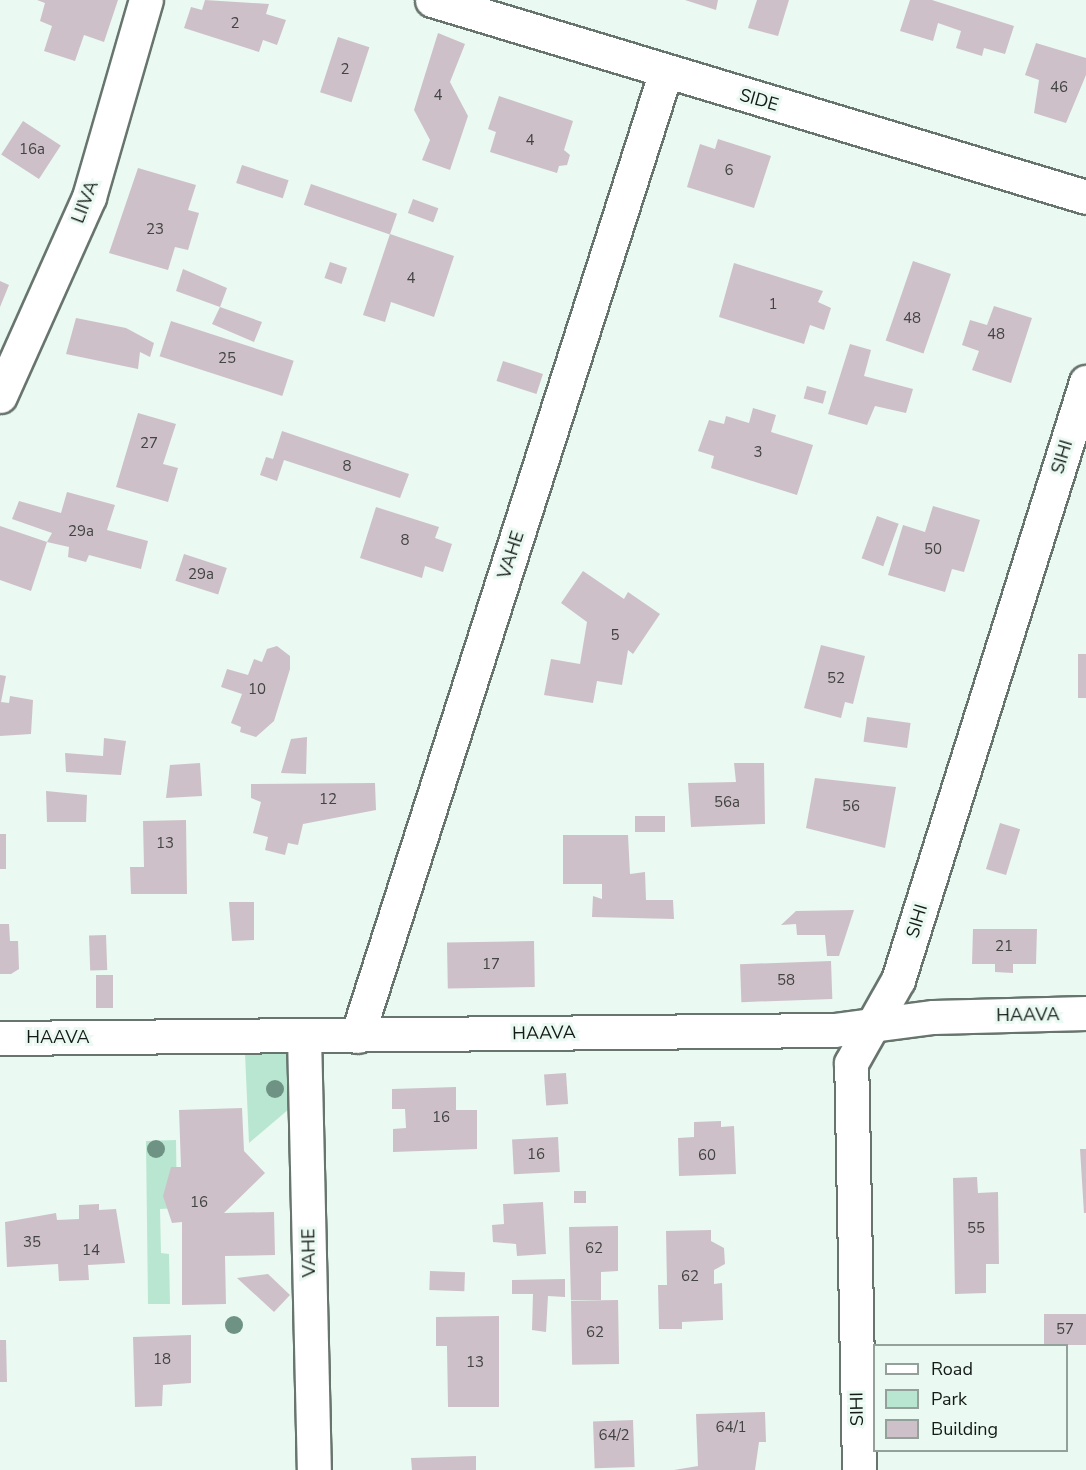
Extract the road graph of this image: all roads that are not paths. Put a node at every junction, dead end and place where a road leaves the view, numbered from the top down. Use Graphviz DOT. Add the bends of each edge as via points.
graph roads {
  1 [pos="147,0"];
  2 [pos="432,0"];
  3 [pos="666,74"];
  4 [pos="1086,197"];
  5 [pos="1086,382"];
  6 [pos="0,396"];
  7 [pos="1086,1013"];
  8 [pos="875,1027"];
  9 [pos="303,1035"];
  10 [pos="357,1036"];
  11 [pos="0,1038"];
  12 [pos="314,1470"];
  13 [pos="859,1470"];
  1 -- 6 [label="street, LIIVA" via="89,196"];
  2 -- 3 [label="street, SIDE"];
  3 -- 4 [label="street, SIDE"];
  3 -- 10 [label="street, VAHE"];
  5 -- 8 [label="street, SIHI" via="898,980"];
  7 -- 8 [label="street, HAAVA" via="933,1017"];
  8 -- 10 [label="street, HAAVA"];
  8 -- 13 [label="street, SIHI" via="851,1063"];
  9 -- 10 [label="street, HAAVA"];
  9 -- 11 [label="street, HAAVA"];
  9 -- 12 [label="street, VAHE"];
}
